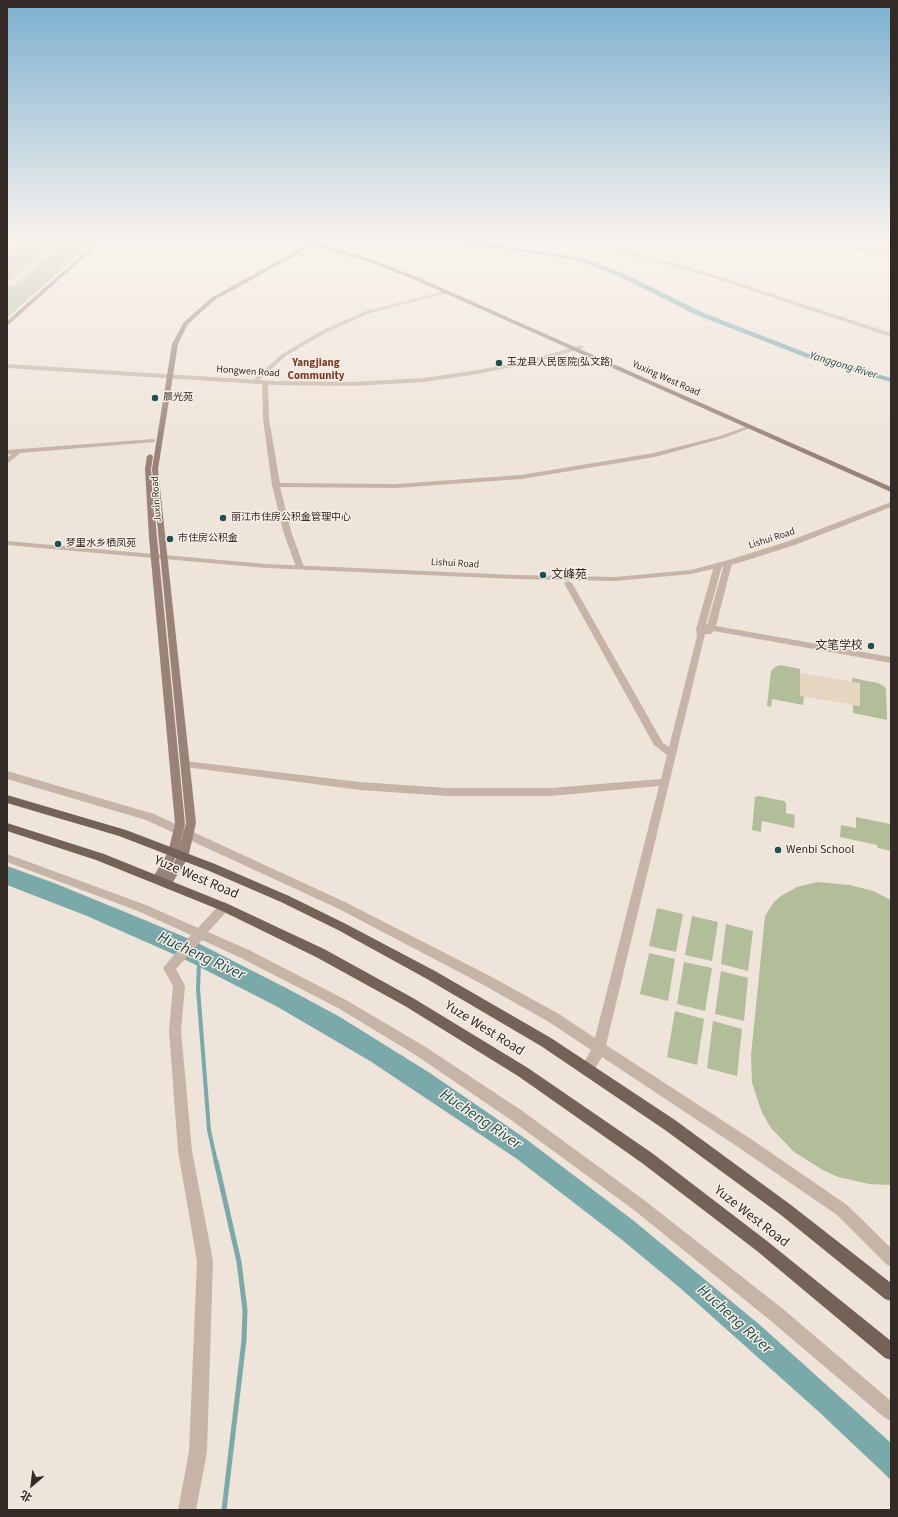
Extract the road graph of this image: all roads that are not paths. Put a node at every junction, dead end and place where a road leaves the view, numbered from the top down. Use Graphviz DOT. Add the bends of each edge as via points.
graph roads {
  1 [pos="24,309"];
  2 [pos="202,309"];
  3 [pos="381,309"];
  4 [pos="486,309"];
  5 [pos="491,309"];
  6 [pos="813,309"];
  7 [pos="7,324"];
  8 [pos="891,335"];
  9 [pos="576,347"];
  10 [pos="7,364"];
  11 [pos="167,375"];
  12 [pos="261,381"];
  13 [pos="750,427"];
  14 [pos="153,442"];
  15 [pos="7,452"];
  16 [pos="17,452"];
  17 [pos="7,462"];
  18 [pos="891,483"];
  19 [pos="276,485"];
  20 [pos="891,490"];
  21 [pos="891,504"];
  22 [pos="891,510"];
  23 [pos="7,543"];
  24 [pos="7,547"];
  25 [pos="159,559"];
  26 [pos="300,567"];
  27 [pos="722,567"];
  28 [pos="568,583"];
  29 [pos="712,625"];
  30 [pos="702,627"];
  31 [pos="891,654"];
  32 [pos="891,660"];
  33 [pos="672,754"];
  34 [pos="185,764"];
  35 [pos="7,775"];
  36 [pos="665,782"];
  37 [pos="7,799"];
  38 [pos="7,827"];
  39 [pos="184,832"];
  40 [pos="178,854"];
  41 [pos="7,858"];
  42 [pos="162,880"];
  43 [pos="224,906"];
  44 [pos="199,934"];
  45 [pos="599,1048"];
  46 [pos="587,1069"];
  47 [pos="891,1259"];
  48 [pos="891,1293"];
  49 [pos="891,1352"];
  50 [pos="891,1412"];
  51 [pos="187,1510"];
  1 -- 7 [label="main road"];
  2 -- 11 [label="main road, Juxin Road" via="176,339"];
  3 -- 12 [label="street" via="325,331 284,355"];
  4 -- 9 [label="main road, Yuxing West Road"];
  5 -- 9 [label="main road, Yuxing West Road"];
  6 -- 8 [label="street"];
  9 -- 12 [label="street, Hongwen Road" via="514,366 441,378 354,384"];
  9 -- 13 [label="main road, Yuxing West Road"];
  9 -- 18 [label="main road, Yuxing West Road"];
  10 -- 11 [label="street, Hongwen Road"];
  11 -- 12 [label="street, Hongwen Road"];
  11 -- 14 [label="main road, Juxin Road"];
  11 -- 25 [label="main road, Juxin Road" via="155,469"];
  12 -- 19 [label="street"];
  13 -- 19 [label="street" via="655,454 604,465 521,477 396,486"];
  13 -- 20 [label="main road, Yuxing West Road"];
  14 -- 16 [label="street"];
  14 -- 25 [label="main road, Juxin Road" via="148,469"];
  15 -- 16 [label="street"];
  16 -- 17 [label="street"];
  19 -- 26 [label="street"];
  21 -- 27 [label="street, Lishui Road"];
  22 -- 27 [label="street, Lishui Road" via="798,547"];
  23 -- 25 [label="street, Lishui Road"];
  24 -- 25 [label="street, Lishui Road"];
  25 -- 26 [label="street, Lishui Road"];
  25 -- 28 [label="street, Lishui Road" via="264,570"];
  25 -- 34 [label="main road, Juxin Road"];
  25 -- 39 [label="main road, Juxin Road" via="180,824"];
  26 -- 27 [label="street, Lishui Road" via="596,579 673,574"];
  27 -- 28 [label="street, Lishui Road" via="695,576 649,581"];
  27 -- 29 [label="street"];
  27 -- 30 [label="street"];
  28 -- 33 [label="street" via="659,745"];
  29 -- 30 [label="street"];
  29 -- 31 [label="street"];
  29 -- 32 [label="street"];
  30 -- 33 [label="street"];
  33 -- 36 [label="street"];
  34 -- 36 [label="street" via="360,786 447,792 551,792"];
  34 -- 39 [label="main road, Juxin Road" via="191,823"];
  35 -- 39 [label="street" via="150,816"];
  36 -- 45 [label="street"];
  37 -- 40 [label="main road, Yuze West Road" via="77,819"];
  38 -- 42 [label="main road, Yuze West Road"];
  39 -- 40 [label="main road, Juxin Road"];
  39 -- 45 [label="street" via="418,943 554,1018"];
  40 -- 42 [label="main road, Juxin Road"];
  40 -- 46 [label="main road, Yuze West Road" via="278,896 386,950 488,1007"];
  41 -- 44 [label="street" via="92,888"];
  42 -- 43 [label="main road, Yuze West Road"];
  43 -- 44 [label="street"];
  43 -- 49 [label="main road, Yuze West Road" via="320,953 396,995 584,1113 709,1204"];
  44 -- 50 [label="street" via="342,1004 419,1050 510,1110 706,1257"];
  44 -- 51 [label="street" via="169,968 179,986 175,1031 185,1151 206,1261 198,1452"];
  45 -- 46 [label="street"];
  45 -- 47 [label="street" via="842,1210"];
  46 -- 48 [label="main road, Yuze West Road" via="727,1166"];
}
